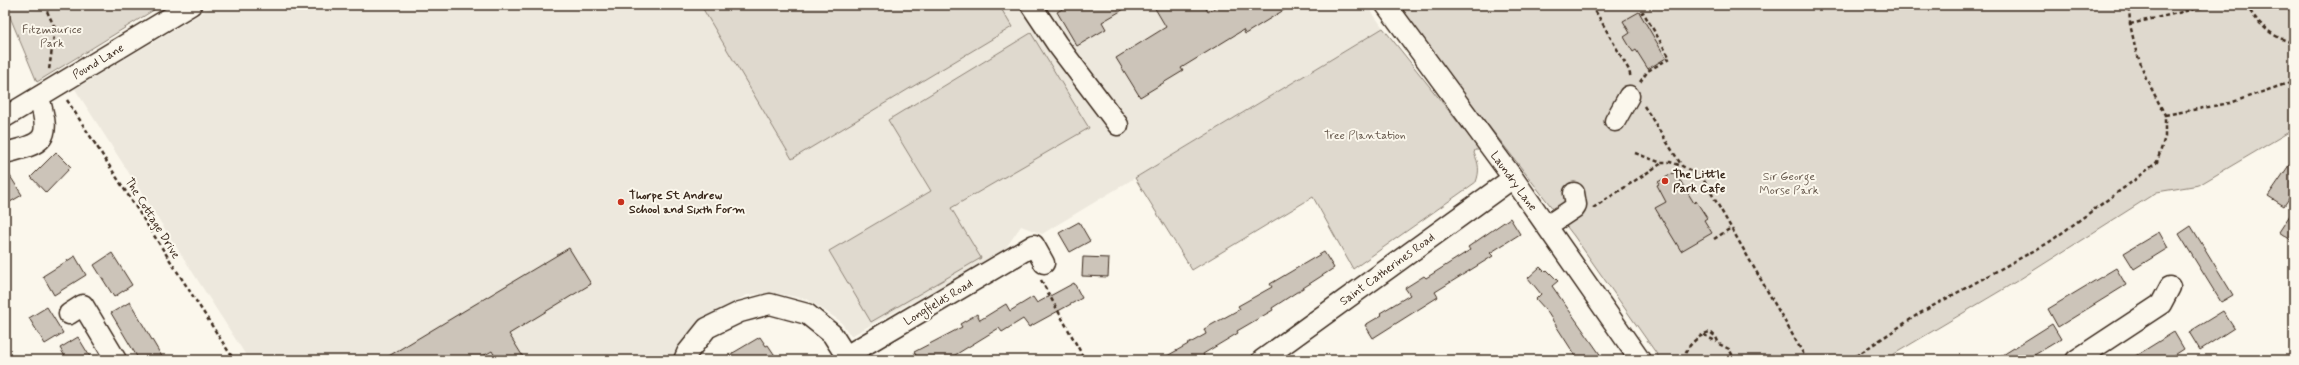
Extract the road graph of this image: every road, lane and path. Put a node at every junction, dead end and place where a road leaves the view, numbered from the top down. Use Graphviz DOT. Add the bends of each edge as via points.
graph roads {
  1 [pos="44,5"];
  2 [pos="191,5"];
  3 [pos="1031,5"];
  4 [pos="1386,5"];
  5 [pos="1592,5"];
  6 [pos="2129,5"];
  7 [pos="2212,5"];
  8 [pos="2246,5"];
  9 [pos="1640,14"];
  10 [pos="2130,24"];
  11 [pos="2294,43"];
  12 [pos="2294,81"];
  13 [pos="59,85"];
  14 [pos="1635,92"];
  15 [pos="39,98"];
  16 [pos="2164,115"];
  17 [pos="5,117"];
  18 [pos="1615,121"];
  19 [pos="1118,125"];
  20 [pos="5,153"];
  21 [pos="1635,153"];
  22 [pos="1662,163"];
  23 [pos="1682,166"];
  24 [pos="1513,178"];
  25 [pos="1574,193"];
  26 [pos="1591,210"];
  27 [pos="1547,226"];
  28 [pos="1731,228"];
  29 [pos="1714,239"];
  30 [pos="1042,270"];
  31 [pos="2170,287"];
  32 [pos="83,305"];
  33 [pos="1285,353"];
  34 [pos="846,358"];
  35 [pos="116,360"];
  36 [pos="234,360"];
  37 [pos="684,360"];
  38 [pos="1085,360"];
  39 [pos="1262,360"];
  40 [pos="1640,360"];
  41 [pos="1684,360"];
  42 [pos="1735,360"];
  43 [pos="1807,360"];
  44 [pos="1850,360"];
  45 [pos="2076,360"];
  1 -- 13 [label="path, The Cottage Drive" via="55,28 48,66 51,77"];
  2 -- 13 [label="street, Pound Lane"];
  3 -- 19 [label="street"];
  4 -- 24 [label="street, Laundry Lane"];
  5 -- 14 [label="path" via="1629,70"];
  6 -- 10 [label="path"];
  7 -- 10 [label="path"];
  8 -- 11 [label="path" via="2261,27 2285,41"];
  9 -- 14 [label="path" via="1643,12 1670,58 1648,71"];
  10 -- 16 [label="path" via="2146,78"];
  12 -- 16 [label="path" via="2230,103"];
  13 -- 15 [label="street, Pound Lane"];
  13 -- 36 [label="path, The Cottage Drive" via="75,115"];
  14 -- 18 [label="street"];
  14 -- 23 [label="path"];
  15 -- 17 [label="street, Pound Lane"];
  15 -- 20 [label="street" via="44,116 44,131 40,141 30,148"];
  16 -- 44 [label="path" via="2165,137 2157,162 2136,179 2048,242 1920,313"];
  21 -- 22 [label="path"];
  22 -- 23 [label="path" via="1670,162"];
  22 -- 26 [label="path"];
  23 -- 28 [label="path" via="1702,177"];
  24 -- 27 [label="street, Laundry Lane"];
  24 -- 33 [label="street, Saint Catherines Road"];
  25 -- 27 [label="street" via="1574,208"];
  27 -- 40 [label="street, Laundry Lane"];
  28 -- 29 [label="path"];
  28 -- 43 [label="path"];
  30 -- 34 [label="street, Longfields Road" via="1033,237"];
  30 -- 38 [label="path"];
  31 -- 45 [label="street" via="2161,304"];
  32 -- 35 [label="street"];
  33 -- 39 [label="street, Saint Catherines Road"];
  34 -- 37 [label="street" via="832,334 807,314 770,304 740,312 707,328"];
  41 -- 42 [label="path" via="1687,348 1710,332 1719,344 1729,349"];
}
